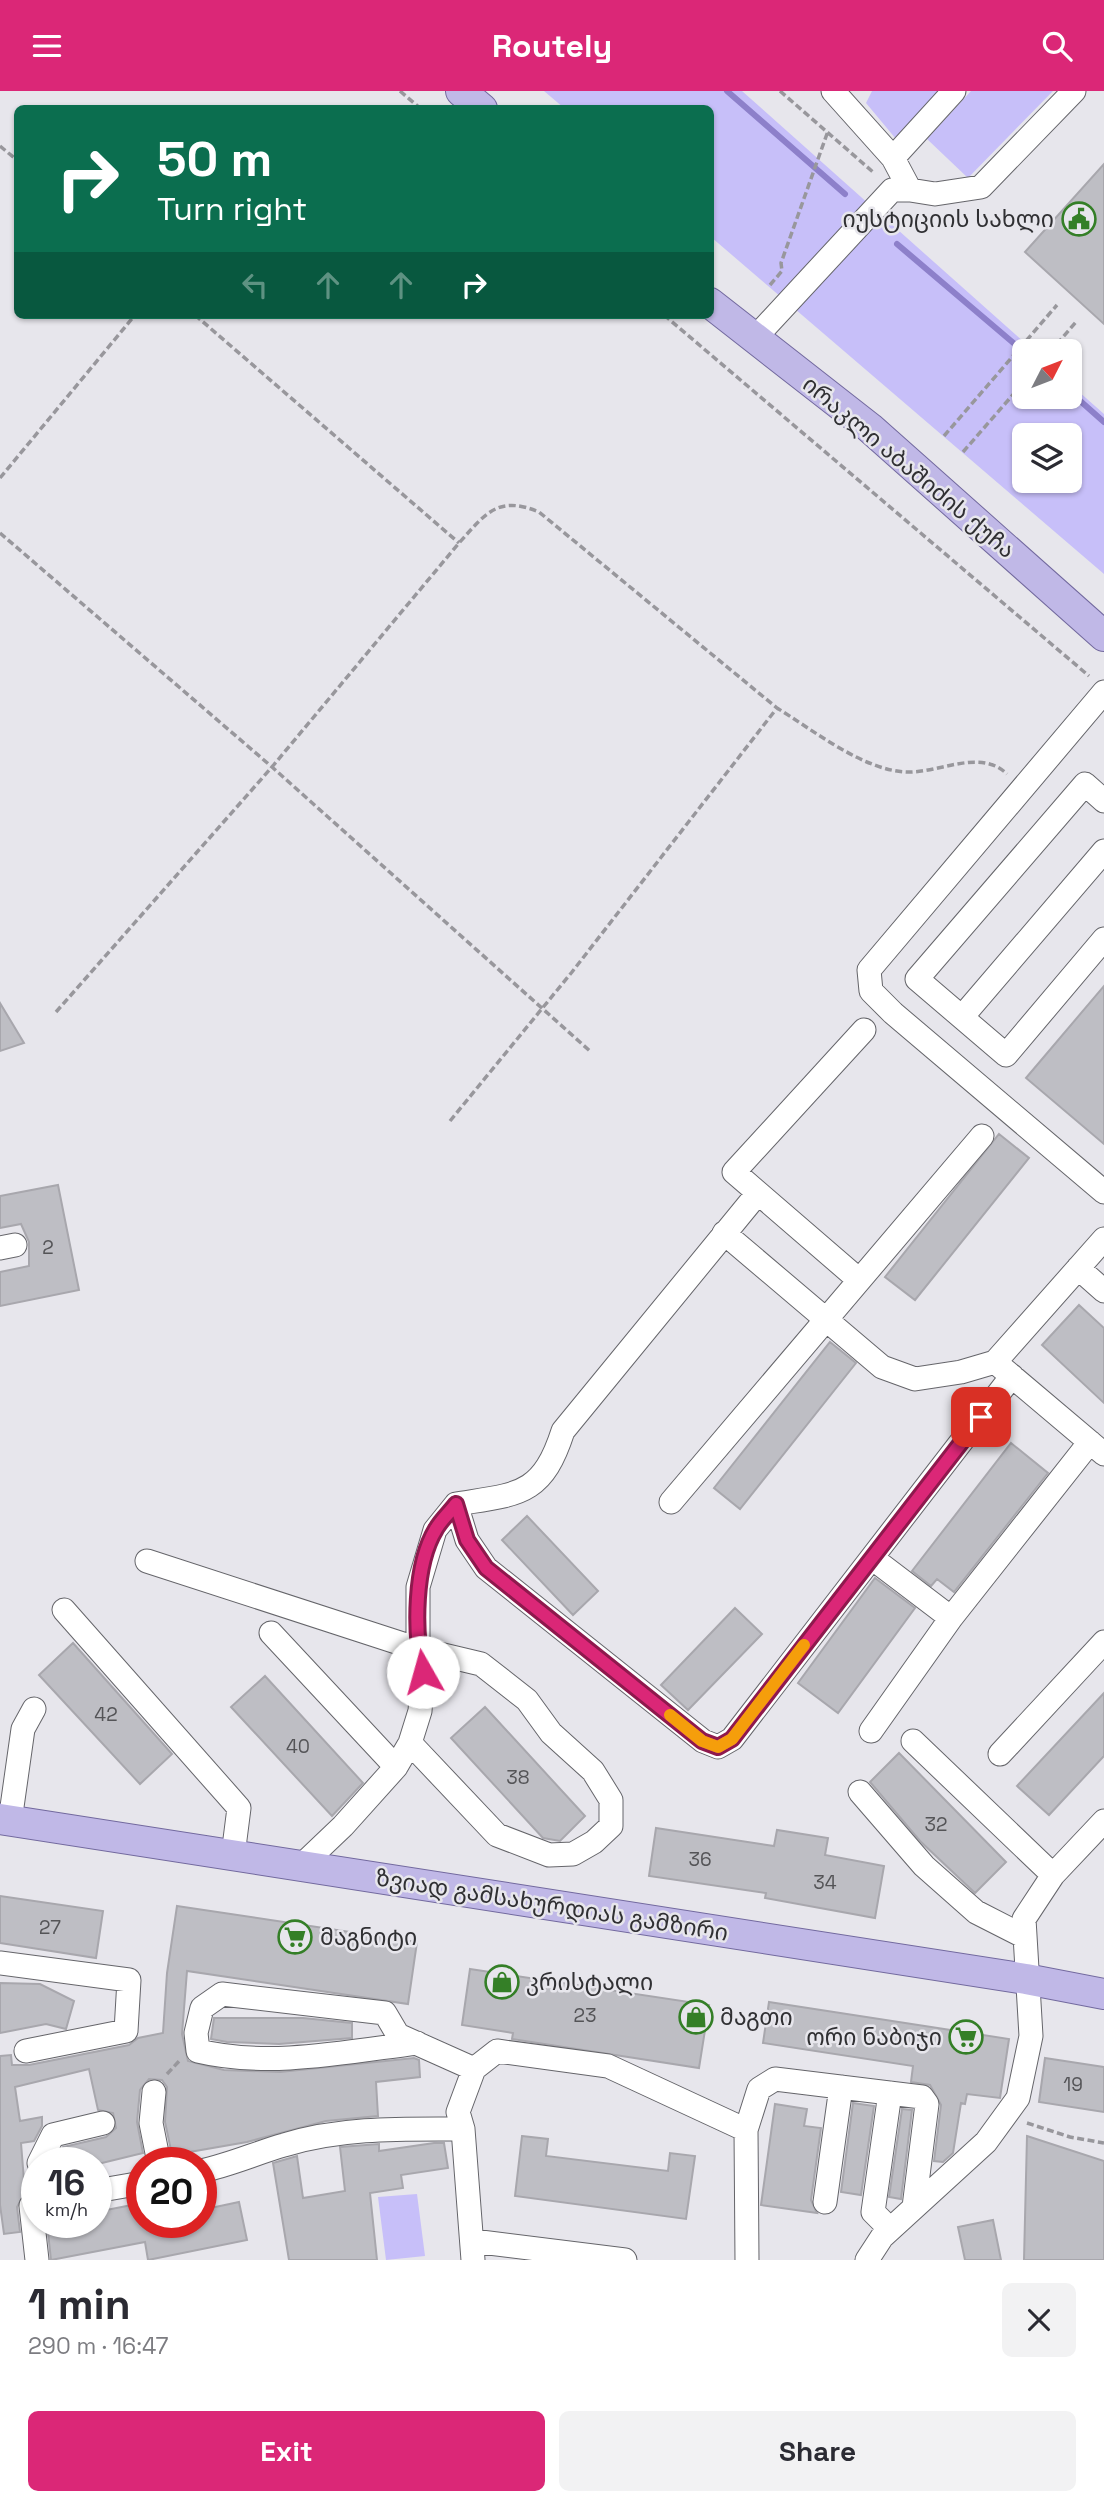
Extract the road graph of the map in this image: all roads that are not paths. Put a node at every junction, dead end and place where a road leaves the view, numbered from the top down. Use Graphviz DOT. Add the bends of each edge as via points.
graph roads {
  1 [pos="461,91"];
  2 [pos="834,91"];
  3 [pos="954,91"];
  4 [pos="1074,91"];
  5 [pos="477,105"];
  6 [pos="893,157"];
  7 [pos="901,190"];
  8 [pos="714,306"];
  9 [pos="754,339"];
  10 [pos="1104,636"];
  11 [pos="1099,686"];
  12 [pos="1104,801"];
  13 [pos="1104,851"];
  14 [pos="1104,939"];
  15 [pos="962,1017"];
  16 [pos="864,1030"];
  17 [pos="982,1136"];
  18 [pos="1104,1192"];
  19 [pos="758,1193"];
  20 [pos="724,1233"];
  21 [pos="1104,1239"];
  22 [pos="1078,1268"];
  23 [pos="859,1280"];
  24 [pos="1104,1291"];
  25 [pos="825,1320"];
  26 [pos="1003,1369"];
  27 [pos="1097,1448"];
  28 [pos="671,1502"];
  29 [pos="456,1504"];
  30 [pos="872,1558"];
  31 [pos="148,1562"];
  32 [pos="64,1610"];
  33 [pos="951,1618"];
  34 [pos="271,1633"];
  35 [pos="1104,1642"];
  36 [pos="418,1649"];
  37 [pos="34,1709"];
  38 [pos="871,1731"];
  39 [pos="913,1741"];
  40 [pos="410,1743"];
  41 [pos="1000,1754"];
  42 [pos="396,1766"];
  43 [pos="860,1792"];
  44 [pos="5,1820"];
  45 [pos="1104,1821"];
  46 [pos="233,1855"];
  47 [pos="301,1866"];
  48 [pos="1053,1875"];
  49 [pos="1025,1937"];
  50 [pos="0,1963"];
  51 [pos="1026,1979"];
  52 [pos="1104,1994"];
  53 [pos="417,2043"];
  54 [pos="26,2051"];
  55 [pos="474,2069"];
  56 [pos="841,2087"];
  57 [pos="155,2092"];
  58 [pos="890,2093"];
  59 [pos="103,2123"];
  60 [pos="463,2129"];
  61 [pos="746,2130"];
  62 [pos="47,2147"];
  63 [pos="156,2147"];
  64 [pos="217,2168"];
  65 [pos="825,2202"];
  66 [pos="914,2207"];
  67 [pos="890,2229"];
  68 [pos="35,2238"];
  69 [pos="473,2251"];
  70 [pos="37,2260"];
  71 [pos="625,2260"];
  72 [pos="747,2260"];
  73 [pos="867,2260"];
  1 -- 5 [label="main road"];
  2 -- 6 [label="street"];
  3 -- 6 [label="street"];
  4 -- 7 [label="street" via="981,187 934,194"];
  6 -- 7 [label="street"];
  7 -- 9 [label="street"];
  8 -- 9 [label="main road, ირაკლი აბაშიძის ქუჩა"];
  9 -- 10 [label="main road, ირაკლი აბაშიძის ქუჩა" via="870,428"];
  11 -- 18 [label="street" via="1022,789 869,970 871,991"];
  12 -- 15 [label="street" via="1085,784 918,979"];
  13 -- 15 [label="street"];
  14 -- 15 [label="street" via="1006,1055"];
  16 -- 19 [label="street" via="734,1172"];
  17 -- 23 [label="street"];
  19 -- 20 [label="street"];
  19 -- 23 [label="street"];
  20 -- 25 [label="street"];
  20 -- 29 [label="street" via="563,1431 543,1478 510,1494"];
  21 -- 22 [label="street"];
  22 -- 24 [label="street"];
  22 -- 26 [label="street"];
  23 -- 25 [label="street"];
  25 -- 26 [label="street" via="882,1367 915,1379"];
  25 -- 28 [label="street"];
  26 -- 27 [label="street"];
  26 -- 30 [label="street"];
  27 -- 33 [label="street"];
  29 -- 30 [label="street" via="467,1540 486,1568 702,1741 718,1747 732,1739"];
  29 -- 36 [label="street" via="435,1530 426,1553 418,1587"];
  30 -- 33 [label="street"];
  31 -- 36 [label="street"];
  32 -- 46 [label="street" via="239,1808"];
  33 -- 38 [label="street"];
  34 -- 42 [label="street"];
  35 -- 41 [label="street"];
  36 -- 40 [label="street" via="423,1672 421,1698"];
  36 -- 40 [label="street" via="481,1664 527,1700 551,1733 593,1771 611,1800 611,1826 573,1854 549,1855 497,1835"];
  37 -- 44 [label="street" via="23,1729"];
  39 -- 48 [label="street"];
  40 -- 42 [label="street"];
  42 -- 47 [label="street"];
  43 -- 49 [label="street" via="924,1866 965,1903"];
  44 -- 46 [label="main road, ზვიად გამსახურდიას გამზირი"];
  45 -- 48 [label="street"];
  46 -- 47 [label="main road, ზვიად გამსახურდიას გამზირი"];
  47 -- 51 [label="main road, ზვიად გამსახურდიას გამზირი"];
  48 -- 49 [label="street" via="1024,1919"];
  49 -- 51 [label="street"];
  50 -- 54 [label="street" via="129,1980 126,2031"];
  51 -- 52 [label="main road, ზვიად გამსახურდიას გამზირი"];
  51 -- 66 [label="street" via="1031,2036 1018,2098 986,2142"];
  53 -- 53 [label="street" via="398,2035 385,2013 222,1994 202,2008 196,2033 198,2051 226,2058 317,2056"];
  53 -- 55 [label="street"];
  55 -- 60 [label="street" via="458,2112"];
  55 -- 61 [label="street" via="497,2051 608,2066"];
  56 -- 58 [label="street"];
  56 -- 61 [label="street" via="775,2079 759,2089"];
  56 -- 65 [label="street"];
  57 -- 63 [label="street" via="151,2123"];
  58 -- 66 [label="street" via="922,2097 926,2104"];
  58 -- 67 [label="street" via="873,2212"];
  59 -- 62 [label="street" via="53,2134"];
  60 -- 64 [label="street" via="368,2129 286,2144"];
  60 -- 69 [label="street"];
  61 -- 72 [label="street"];
  66 -- 67 [label="street"];
  67 -- 73 [label="street"];
  68 -- 70 [label="street"];
  69 -- 71 [label="street"];
}
